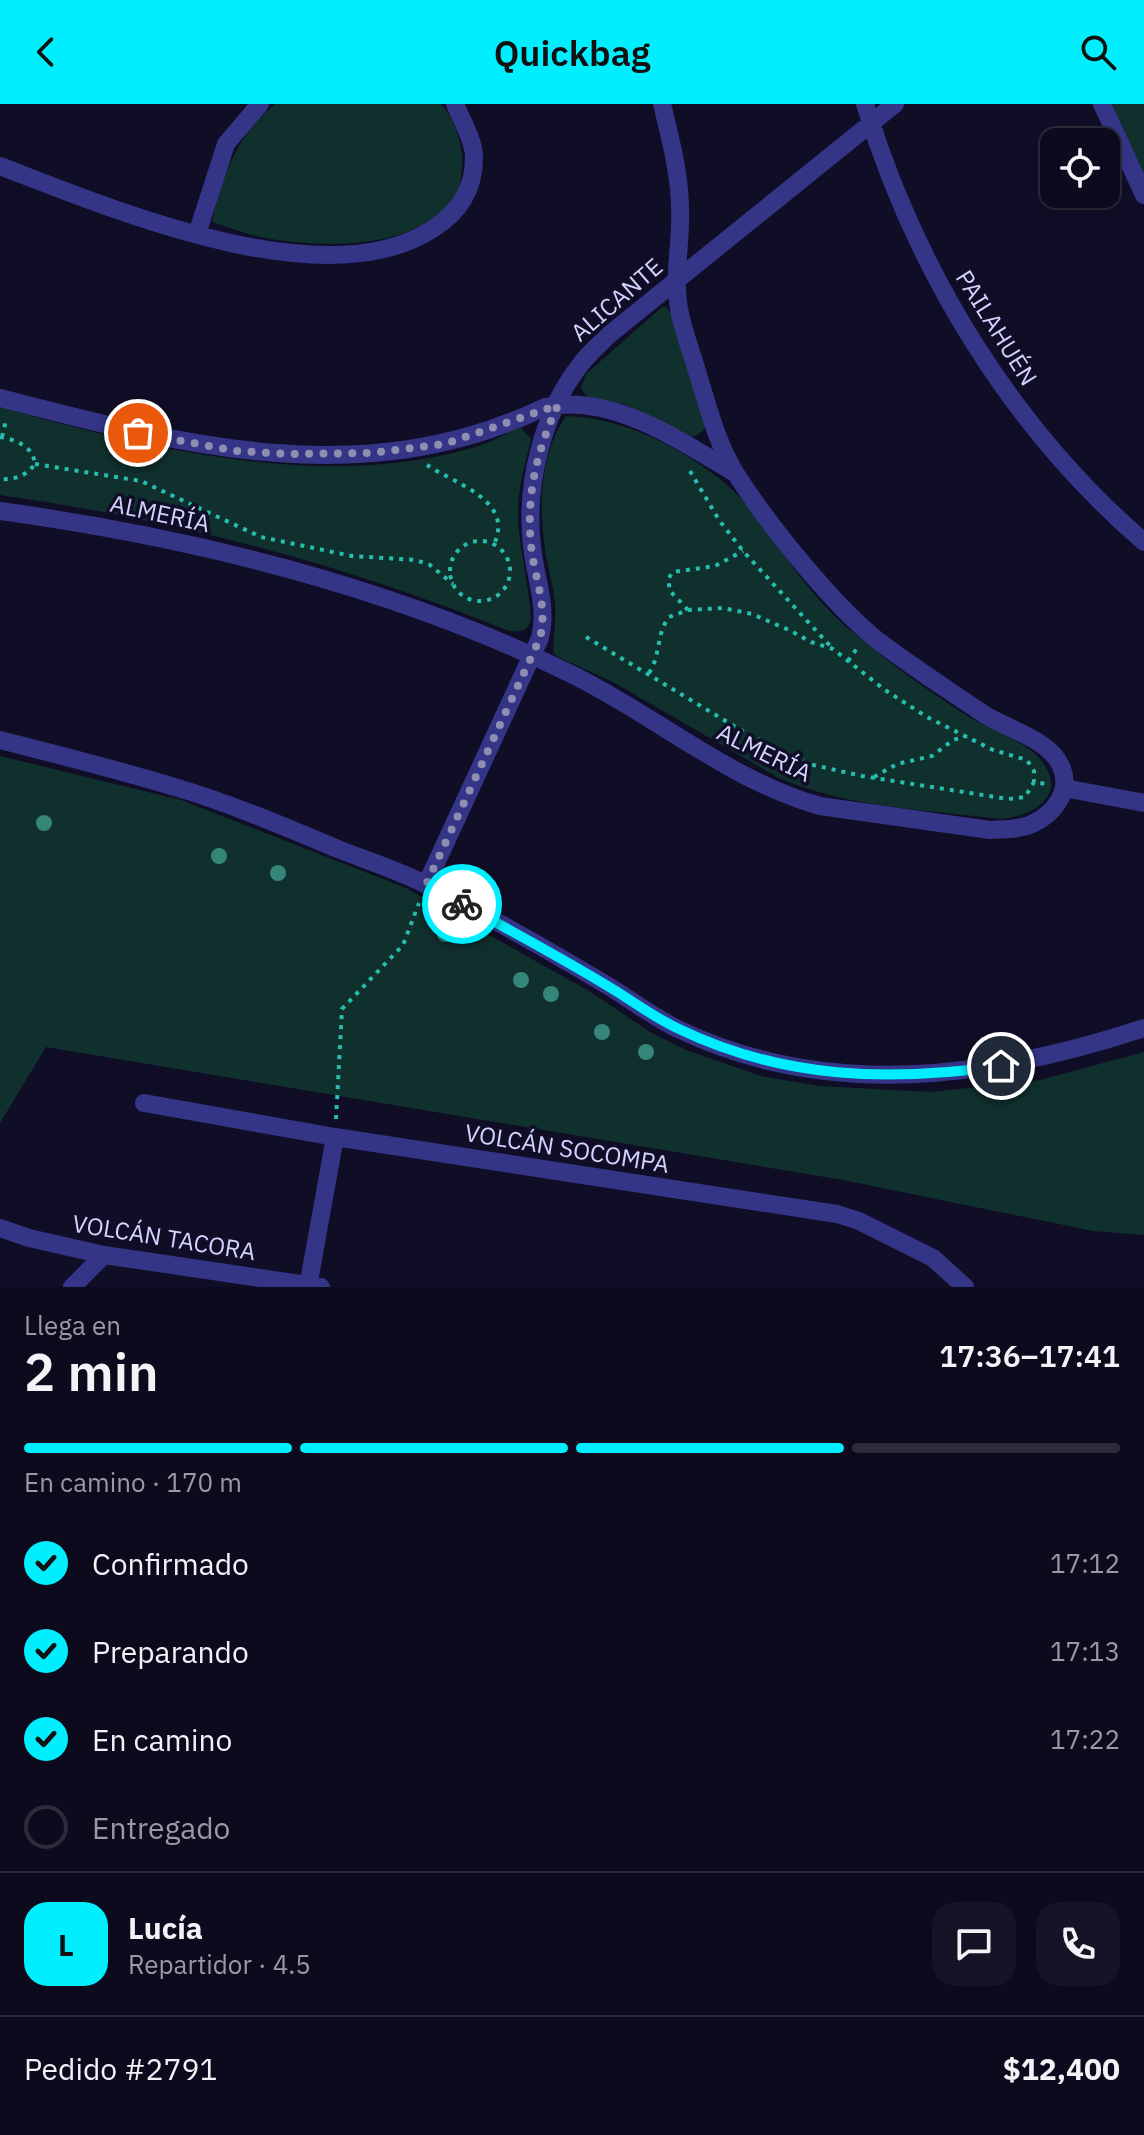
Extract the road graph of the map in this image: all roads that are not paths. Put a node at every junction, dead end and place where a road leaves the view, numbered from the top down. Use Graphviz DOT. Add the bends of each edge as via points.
graph roads {
  1 [pos="260,104"];
  2 [pos="455,104"];
  3 [pos="662,104"];
  4 [pos="865,104"];
  5 [pos="895,104"];
  6 [pos="1102,104"];
  7 [pos="871,123"];
  8 [pos="0,166"];
  9 [pos="1144,195"];
  10 [pos="197,234"];
  11 [pos="676,280"];
  12 [pos="0,398"];
  13 [pos="558,405"];
  14 [pos="735,473"];
  15 [pos="0,511"];
  16 [pos="1142,536"];
  17 [pos="533,657"];
  18 [pos="0,740"];
  19 [pos="1064,788"];
  20 [pos="1144,803"];
  21 [pos="426,885"];
  22 [pos="1144,1028"];
  23 [pos="144,1103"];
  24 [pos="335,1137"];
  25 [pos="0,1228"];
  26 [pos="104,1255"];
  27 [pos="313,1286"];
  28 [pos="72,1287"];
  29 [pos="965,1287"];
  1 -- 10 [label="street" via="226,144"];
  2 -- 10 [label="street" via="474,154 469,192 450,218 414,241 367,254 322,255"];
  3 -- 11 [label="street" via="681,206"];
  4 -- 7 [label="street, PAILAHUÉN"];
  5 -- 7 [label="street, ALICANTE"];
  6 -- 9 [label="street"];
  7 -- 11 [label="street, ALICANTE"];
  7 -- 16 [label="street, PAILAHUÉN" via="910,226 973,341 1043,437 1104,504"];
  8 -- 10 [label="street"];
  11 -- 13 [label="street, ALICANTE" via="587,356"];
  11 -- 14 [label="street" via="680,314"];
  12 -- 13 [label="street" via="163,439 237,451 338,455 445,444"];
  13 -- 14 [label="street" via="613,412 645,424"];
  13 -- 17 [label="street, ALICANTE" via="540,446 531,493 531,543 544,609"];
  14 -- 19 [label="street" via="794,551 869,632 983,714 1050,752 1061,766"];
  15 -- 17 [label="street, ALMERÍA" via="173,539 361,589"];
  17 -- 19 [label="street, ALMERÍA" via="595,685 774,790 820,806 1011,829 1044,816"];
  17 -- 21 [label="street, ALICANTE"];
  18 -- 21 [label="street" via="242,809"];
  19 -- 20 [label="street"];
  21 -- 22 [label="street" via="676,1028 714,1045 793,1067 868,1076 938,1075 1033,1060"];
  23 -- 24 [label="street, VOLCÁN SOCOMPA"];
  24 -- 27 [label="street"];
  24 -- 29 [label="street, VOLCÁN SOCOMPA" via="837,1214 933,1258"];
  25 -- 26 [label="street, VOLCÁN TACORA"];
  26 -- 27 [label="street, VOLCÁN TACORA"];
  26 -- 28 [label="street"];
}
